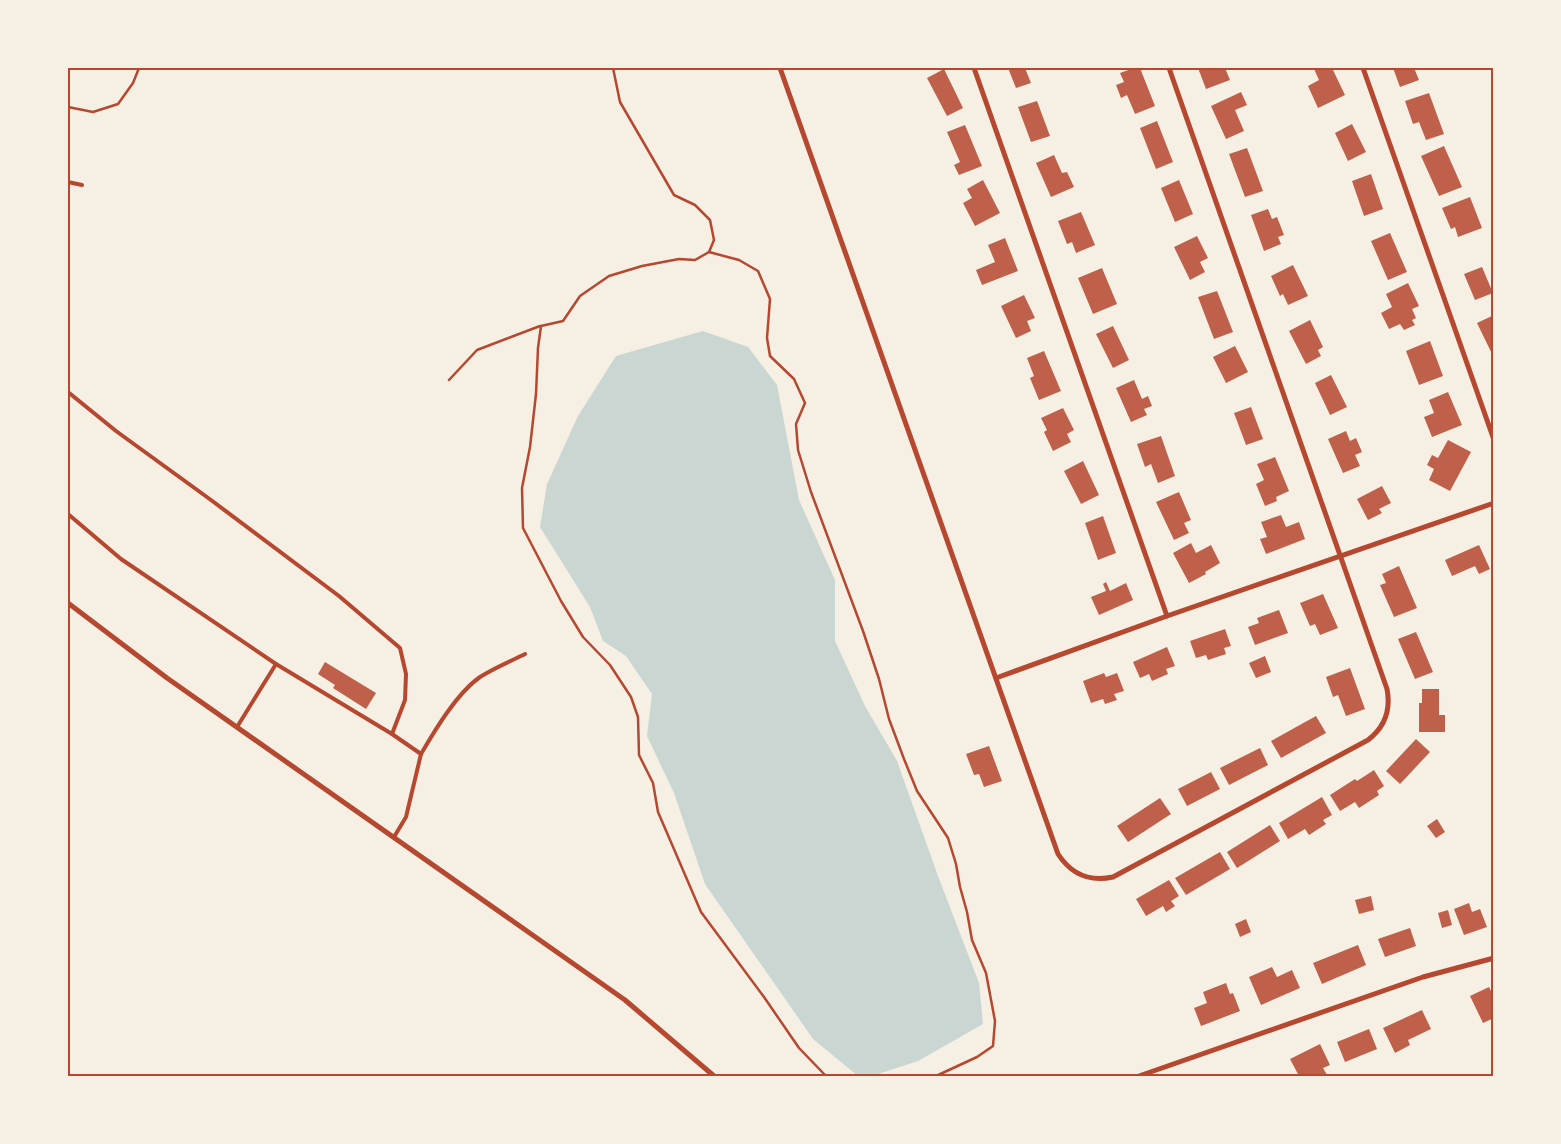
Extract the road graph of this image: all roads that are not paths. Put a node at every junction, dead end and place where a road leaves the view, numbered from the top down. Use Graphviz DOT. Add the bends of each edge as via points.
graph roads {
  1 [pos="780,68"];
  2 [pos="974,68"];
  3 [pos="1169,68"];
  4 [pos="1362,68"];
  5 [pos="68,182"];
  6 [pos="82,185"];
  7 [pos="68,392"];
  8 [pos="1494,440"];
  9 [pos="1494,503"];
  10 [pos="68,514"];
  11 [pos="1340,556"];
  12 [pos="68,604"];
  13 [pos="1167,616"];
  14 [pos="525,654"];
  15 [pos="276,664"];
  16 [pos="996,678"];
  17 [pos="237,727"];
  18 [pos="392,734"];
  19 [pos="421,754"];
  20 [pos="394,837"];
  21 [pos="1494,958"];
  22 [pos="714,1076"];
  23 [pos="1140,1076"];
  1 -- 16 [label="street"];
  2 -- 13 [label="street"];
  3 -- 11 [label="street"];
  4 -- 8 [label="street"];
  5 -- 6 [label="lane"];
  7 -- 18 [label="lane" via="338,596 400,648 406,674 405,700"];
  9 -- 11 [label="street"];
  10 -- 15 [label="lane" via="121,560"];
  11 -- 13 [label="street"];
  11 -- 16 [label="street" via="1387,689 1389,706 1380,730 1361,744 1113,877 1082,876 1068,867 1058,854"];
  12 -- 17 [label="street"];
  13 -- 16 [label="street"];
  14 -- 19 [label="lane" via="468,688 438,723"];
  15 -- 17 [label="lane"];
  15 -- 18 [label="lane"];
  17 -- 20 [label="street"];
  18 -- 19 [label="lane"];
  19 -- 20 [label="lane" via="406,816"];
  20 -- 22 [label="street" via="625,1000"];
  21 -- 23 [label="street" via="1423,977"];
}
